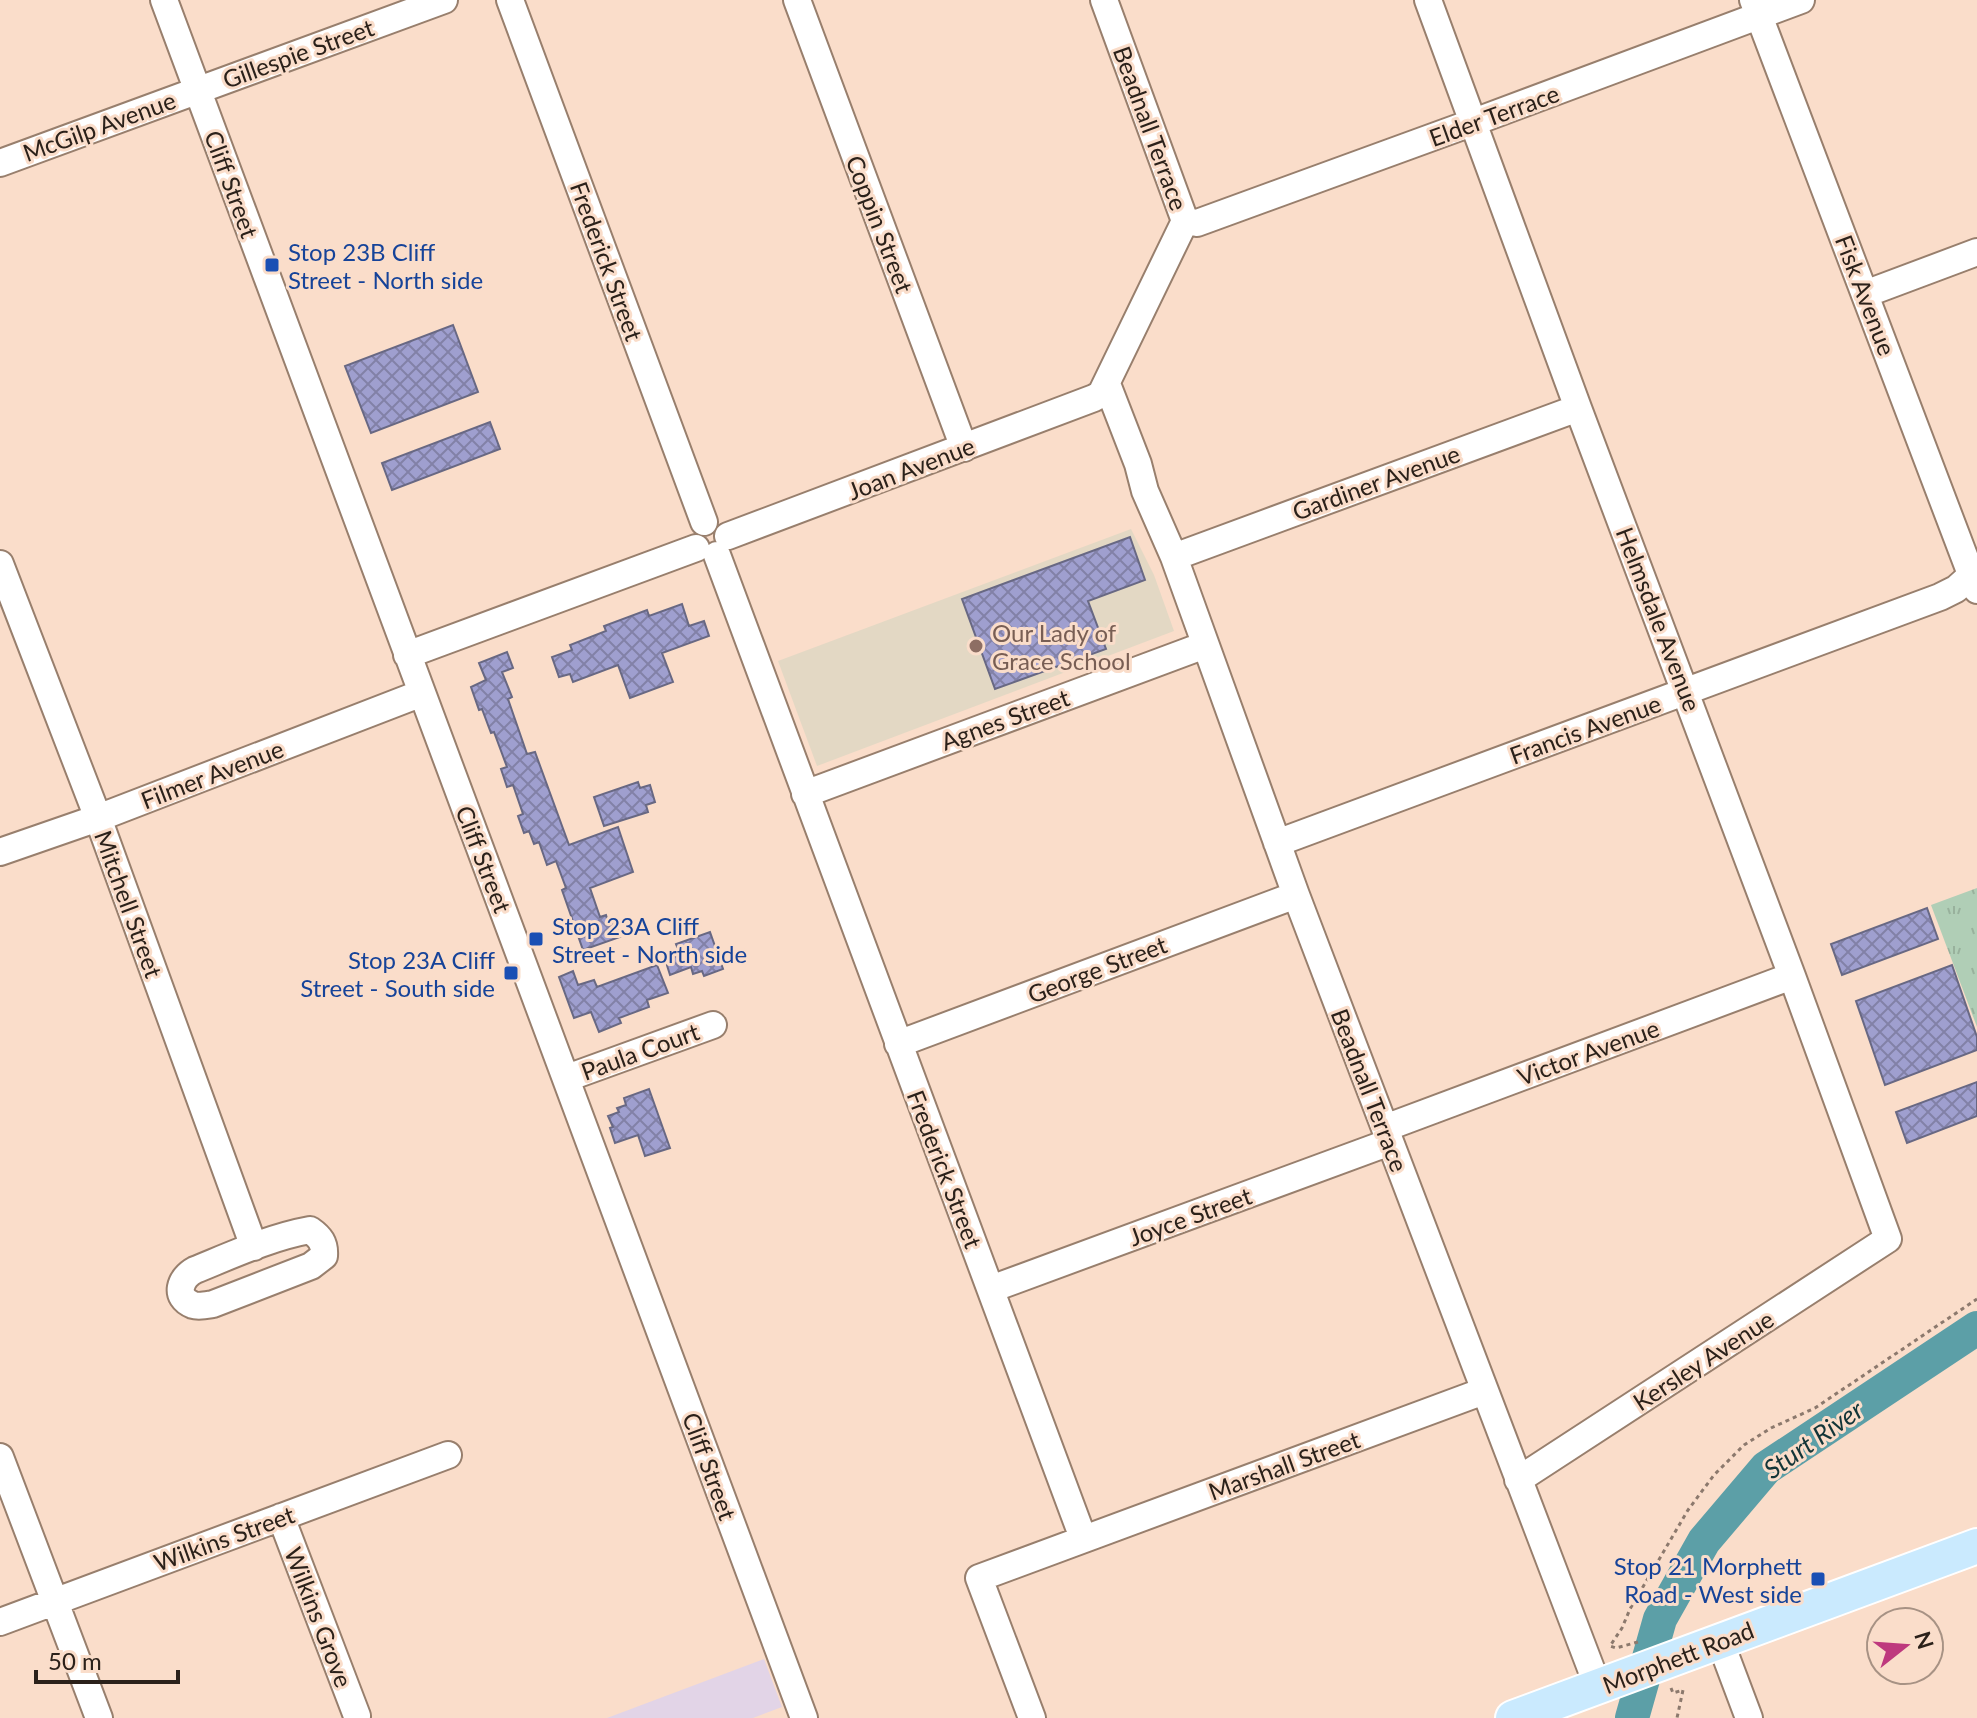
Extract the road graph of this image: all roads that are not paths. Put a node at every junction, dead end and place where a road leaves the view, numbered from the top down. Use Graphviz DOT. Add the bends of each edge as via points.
graph roads {
  1 [pos="164,0"];
  2 [pos="444,0"];
  3 [pos="510,0"];
  4 [pos="797,0"];
  5 [pos="1104,0"];
  6 [pos="1428,0"];
  7 [pos="1801,0"];
  8 [pos="1756,8"];
  9 [pos="197,89"];
  10 [pos="1474,122"];
  11 [pos="0,163"];
  12 [pos="1185,221"];
  13 [pos="1977,252"];
  14 [pos="1865,294"];
  15 [pos="1100,391"];
  16 [pos="1578,408"];
  17 [pos="964,448"];
  18 [pos="714,546"];
  19 [pos="1174,557"];
  20 [pos="0,564"];
  21 [pos="1975,579"];
  22 [pos="1205,645"];
  23 [pos="407,655"];
  24 [pos="1686,692"];
  25 [pos="422,693"];
  26 [pos="805,794"];
  27 [pos="98,818"];
  28 [pos="1277,843"];
  29 [pos="0,852"];
  30 [pos="1296,895"];
  31 [pos="1792,976"];
  32 [pos="713,1025"];
  33 [pos="898,1044"];
  34 [pos="567,1078"];
  35 [pos="1387,1135"];
  36 [pos="1888,1239"];
  37 [pos="254,1247"];
  38 [pos="991,1289"];
  39 [pos="1484,1391"];
  40 [pos="448,1455"];
  41 [pos="0,1457"];
  42 [pos="1518,1480"];
  43 [pos="281,1517"];
  44 [pos="1083,1538"];
  45 [pos="1977,1546"];
  46 [pos="55,1601"];
  47 [pos="0,1622"];
  48 [pos="1720,1641"];
  49 [pos="1607,1684"];
  50 [pos="357,1716"];
  51 [pos="99,1718"];
  52 [pos="804,1718"];
  53 [pos="1032,1718"];
  54 [pos="1513,1718"];
  55 [pos="1749,1718"];
  1 -- 9 [label="street, Cliff Street"];
  2 -- 9 [label="street, Gillespie Street"];
  3 -- 18 [label="street, Frederick Street" via="704,522 717,522 726,530"];
  4 -- 17 [label="street, Coppin Street"];
  5 -- 12 [label="street, Beadnall Terrace"];
  6 -- 10 [label="street, Helmsdale Avenue"];
  7 -- 8 [label="street, Elder Terrace"];
  8 -- 10 [label="street, Elder Terrace"];
  8 -- 14 [label="street, Fisk Avenue"];
  9 -- 11 [label="street, McGilp Avenue"];
  9 -- 23 [label="street, Cliff Street"];
  10 -- 12 [label="street, Elder Terrace" via="1197,223"];
  10 -- 16 [label="street, Helmsdale Avenue"];
  12 -- 15 [label="street, Beadnall Terrace"];
  13 -- 14 [label="street"];
  14 -- 21 [label="street, Fisk Avenue"];
  15 -- 17 [label="street, Joan Avenue"];
  15 -- 19 [label="street, Beadnall Terrace" via="1138,464"];
  16 -- 19 [label="street, Gardiner Avenue"];
  16 -- 24 [label="street, Helmsdale Avenue"];
  17 -- 18 [label="street, Joan Avenue"];
  18 -- 23 [label="street, Joan Avenue"];
  18 -- 26 [label="street, Frederick Street"];
  19 -- 22 [label="street, Beadnall Terrace"];
  20 -- 27 [label="street, Mitchell Street"];
  21 -- 24 [label="street, Francis Avenue" via="1940,597"];
  22 -- 26 [label="street, Agnes Street"];
  22 -- 28 [label="street, Beadnall Terrace"];
  23 -- 25 [label="street, Cliff Street"];
  24 -- 28 [label="street, Francis Avenue"];
  24 -- 31 [label="street, Helmsdale Avenue"];
  25 -- 27 [label="street, Filmer Avenue"];
  25 -- 34 [label="street, Cliff Street"];
  26 -- 33 [label="street, Frederick Street"];
  27 -- 29 [label="street, Filmer Avenue"];
  27 -- 37 [label="street, Mitchell Street"];
  28 -- 30 [label="street, Beadnall Terrace"];
  30 -- 33 [label="street, George Street"];
  30 -- 35 [label="street, Beadnall Terrace"];
  31 -- 35 [label="street, Victor Avenue"];
  31 -- 36 [label="street, Helmsdale Avenue"];
  32 -- 34 [label="street, Paula Court"];
  33 -- 38 [label="street, Frederick Street"];
  34 -- 52 [label="street, Cliff Street"];
  35 -- 38 [label="street, Joyce Street"];
  35 -- 39 [label="street, Beadnall Terrace"];
  36 -- 42 [label="street, Kersley Avenue"];
  37 -- 37 [label="street" via="310,1230 319,1237 324,1256 311,1266 213,1304 193,1305 185,1299 181,1283 187,1275"];
  38 -- 44 [label="street, Frederick Street"];
  39 -- 42 [label="street, Beadnall Terrace"];
  39 -- 44 [label="street, Marshall Street"];
  40 -- 43 [label="street, Wilkins Street"];
  41 -- 46 [label="street"];
  42 -- 49 [label="street, Beadnall Terrace"];
  43 -- 46 [label="street, Wilkins Street"];
  43 -- 50 [label="street, Wilkins Grove"];
  44 -- 53 [label="street" via="979,1578"];
  45 -- 48 [label="main road, Morphett Road"];
  46 -- 47 [label="street, Wilkins Street"];
  46 -- 51 [label="street"];
  48 -- 49 [label="main road, Morphett Road"];
  48 -- 55 [label="street"];
  49 -- 54 [label="main road, Morphett Road"];
}
